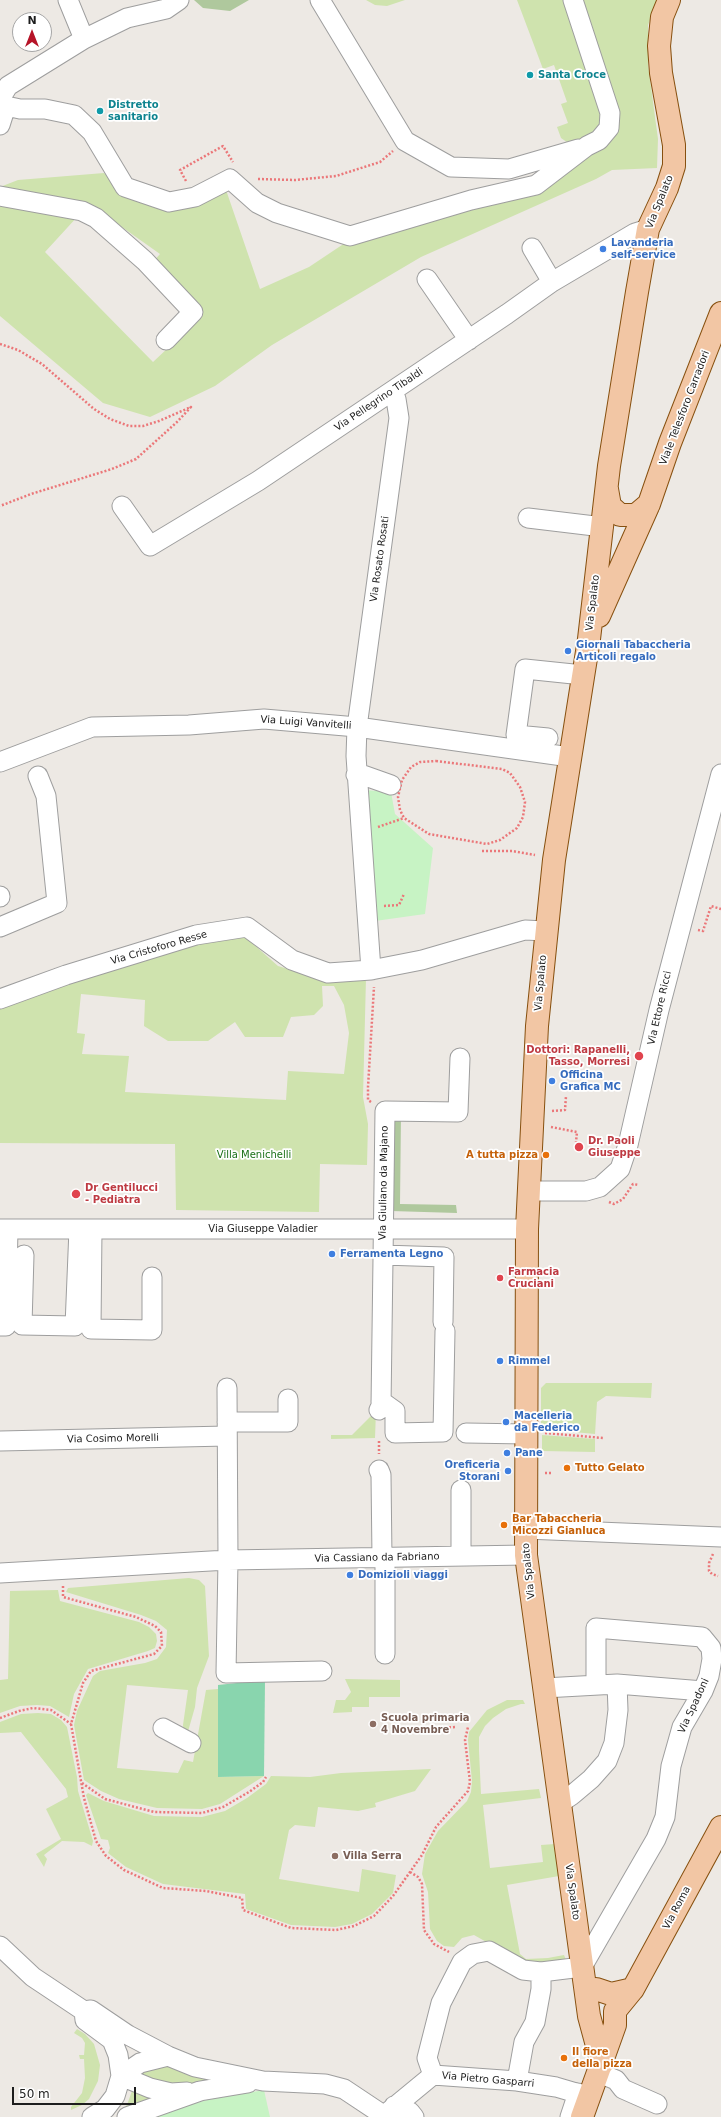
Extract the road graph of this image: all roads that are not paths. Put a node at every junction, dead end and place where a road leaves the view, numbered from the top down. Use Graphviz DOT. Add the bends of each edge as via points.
graph roads {
  1 [pos="68,0"];
  2 [pos="179,0"];
  3 [pos="320,0"];
  4 [pos="572,0"];
  5 [pos="669,0"];
  6 [pos="84,40"];
  7 [pos="2,102"];
  8 [pos="0,125"];
  9 [pos="586,146"];
  10 [pos="0,196"];
  11 [pos="648,229"];
  12 [pos="532,248"];
  13 [pos="427,279"];
  14 [pos="552,282"];
  15 [pos="721,313"];
  16 [pos="166,340"];
  17 [pos="468,340"];
  18 [pos="391,392"];
  19 [pos="607,486"];
  20 [pos="649,504"];
  21 [pos="122,506"];
  22 [pos="528,518"];
  23 [pos="603,527"];
  24 [pos="600,549"];
  25 [pos="628,551"];
  26 [pos="588,639"];
  27 [pos="583,675"];
  28 [pos="357,727"];
  29 [pos="548,738"];
  30 [pos="570,757"];
  31 [pos="0,762"];
  32 [pos="721,774"];
  33 [pos="356,775"];
  34 [pos="38,776"];
  35 [pos="391,785"];
  36 [pos="0,927"];
  37 [pos="545,931"];
  38 [pos="373,970"];
  39 [pos="1,997"];
  40 [pos="460,1058"];
  41 [pos="528,1191"];
  42 [pos="4,1229"];
  43 [pos="85,1229"];
  44 [pos="384,1229"];
  45 [pos="527,1229"];
  46 [pos="24,1255"];
  47 [pos="383,1255"];
  48 [pos="152,1277"];
  49 [pos="0,1326"];
  50 [pos="227,1388"];
  51 [pos="288,1399"];
  52 [pos="227,1429"];
  53 [pos="466,1433"];
  54 [pos="533,1433"];
  55 [pos="0,1442"];
  56 [pos="382,1472"];
  57 [pos="462,1490"];
  58 [pos="526,1529"];
  59 [pos="721,1537"];
  60 [pos="526,1555"];
  61 [pos="461,1556"];
  62 [pos="384,1558"];
  63 [pos="228,1560"];
  64 [pos="0,1573"];
  65 [pos="385,1654"];
  66 [pos="322,1670"];
  67 [pos="596,1684"];
  68 [pos="617,1684"];
  69 [pos="544,1688"];
  70 [pos="703,1691"];
  71 [pos="163,1728"];
  72 [pos="191,1743"];
  73 [pos="560,1802"];
  74 [pos="721,1827"];
  75 [pos="0,1946"];
  76 [pos="540,1972"];
  77 [pos="587,1978"];
  78 [pos="633,1989"];
  79 [pos="84,2011"];
  80 [pos="614,2020"];
  81 [pos="168,2056"];
  82 [pos="601,2068"];
  83 [pos="433,2075"];
  84 [pos="121,2076"];
  85 [pos="263,2080"];
  86 [pos="517,2081"];
  87 [pos="200,2091"];
  88 [pos="584,2095"];
  89 [pos="657,2104"];
  90 [pos="386,2113"];
  91 [pos="92,2117"];
  92 [pos="127,2117"];
  93 [pos="414,2117"];
  94 [pos="570,2117"];
  95 [pos="582,2117"];
  1 -- 6 [label="street"];
  2 -- 6 [label="street" via="166,8 127,18"];
  3 -- 9 [label="street" via="405,141 451,167 509,169"];
  4 -- 9 [label="street" via="610,113 609,128 599,140"];
  5 -- 11 [label="main road, Via Spalato" via="662,16 659,46 660,73 674,145 674,166"];
  6 -- 7 [label="street" via="8,86"];
  7 -- 8 [label="street"];
  7 -- 9 [label="street" via="20,109 59,110 74,114 92,132 125,187 169,202 196,197 230,179 257,203 277,213 350,236 471,200 536,185"];
  10 -- 16 [label="street" via="82,211 96,218 145,261 193,312"];
  11 -- 14 [label="street, Via Pellegrino Tibaldi" via="635,233"];
  11 -- 19 [label="main road, Via Spalato"];
  12 -- 14 [label="street"];
  13 -- 17 [label="street"];
  14 -- 17 [label="street, Via Pellegrino Tibaldi"];
  15 -- 20 [label="main road, Viale Telesforo Carradori"];
  17 -- 18 [label="street, Via Pellegrino Tibaldi"];
  18 -- 21 [label="street, Via Pellegrino Tibaldi" via="258,481 150,546"];
  18 -- 28 [label="street, Via Rosato Rosati" via="396,399 399,418"];
  19 -- 20 [label="main road" via="610,506 620,515 636,515"];
  19 -- 23 [label="main road, Via Spalato"];
  20 -- 25 [label="main road, Viale Telesforo Carradori"];
  22 -- 23 [label="street"];
  23 -- 24 [label="main road, Via Spalato"];
  24 -- 25 [label="main road" via="608,540 617,538 627,543"];
  24 -- 26 [label="main road, Via Spalato"];
  25 -- 26 [label="main road, Viale Telesforo Carradori"];
  26 -- 27 [label="main road, Via Spalato"];
  27 -- 29 [label="street" via="525,669 516,735"];
  27 -- 30 [label="main road, Via Spalato"];
  28 -- 30 [label="street, Via Luigi Vanvitelli"];
  28 -- 31 [label="street, Via Luigi Vanvitelli" via="264,719 189,725 92,727"];
  28 -- 33 [label="street, Via Rosato Rosati"];
  30 -- 37 [label="main road, Via Spalato"];
  32 -- 41 [label="street, Via Ettore Ricci" via="659,1010 630,1138 620,1169 600,1187 586,1191"];
  33 -- 35 [label="street" via="360,774"];
  33 -- 38 [label="street, Via Rosato Rosati"];
  34 -- 36 [label="street" via="46,796 57,903"];
  37 -- 38 [label="street, Via Cristoforo Resse" via="525,930 422,960"];
  37 -- 41 [label="main road, Via Spalato"];
  38 -- 39 [label="street, Via Cristoforo Resse" via="328,973 292,960 246,927 196,935"];
  40 -- 44 [label="street, Via Giuliano da Majano" via="458,1112 385,1111"];
  41 -- 45 [label="main road, Via Spalato"];
  42 -- 43 [label="street, Via Giuseppe Valadier"];
  42 -- 49 [label="street" via="6,1326"];
  43 -- 44 [label="street, Via Giuseppe Valadier"];
  43 -- 46 [label="street" via="75,1326 22,1325"];
  43 -- 48 [label="street" via="91,1329 152,1330"];
  44 -- 45 [label="street, Via Giuseppe Valadier"];
  44 -- 47 [label="street, Via Giuliano da Majano"];
  45 -- 54 [label="main road, Via Spalato"];
  47 -- 47 [label="street, Via Giuliano da Majano" via="382,1407 395,1411 395,1433 443,1432 444,1257"];
  50 -- 52 [label="street"];
  51 -- 52 [label="street, Via Cosimo Morelli" via="288,1422"];
  52 -- 55 [label="street, Via Cosimo Morelli"];
  52 -- 63 [label="street"];
  53 -- 54 [label="street"];
  54 -- 58 [label="main road, Via Spalato"];
  56 -- 62 [label="street"];
  57 -- 61 [label="street"];
  58 -- 59 [label="street"];
  58 -- 60 [label="main road, Via Spalato"];
  60 -- 61 [label="street, Via Cassiano da Fabriano"];
  60 -- 69 [label="main road, Via Spalato"];
  61 -- 62 [label="street, Via Cassiano da Fabriano"];
  62 -- 63 [label="street, Via Cassiano da Fabriano"];
  62 -- 65 [label="street"];
  63 -- 64 [label="street, Via Cassiano da Fabriano"];
  63 -- 66 [label="street" via="226,1673"];
  67 -- 68 [label="street"];
  67 -- 69 [label="street"];
  67 -- 70 [label="street, Via Spadoni" via="596,1628 702,1637 711,1648 712,1659"];
  68 -- 70 [label="street"];
  68 -- 73 [label="street" via="618,1710 614,1743 608,1761 591,1779"];
  69 -- 73 [label="main road, Via Spalato"];
  70 -- 77 [label="street, Via Spadoni" via="682,1727 671,1766 664,1817 656,1839"];
  71 -- 72 [label="street"];
  73 -- 77 [label="main road, Via Spalato"];
  74 -- 78 [label="main road, Via Roma"];
  75 -- 79 [label="street" via="33,1977"];
  76 -- 77 [label="street"];
  76 -- 83 [label="street" via="523,1970 489,1951 473,1954 462,1962 441,2003 427,2058"];
  76 -- 86 [label="street" via="535,2022 524,2042"];
  77 -- 78 [label="main road" via="611,1994"];
  77 -- 80 [label="main road, Via Spalato"];
  77 -- 82 [label="main road, Via Spalato" via="589,2016"];
  78 -- 80 [label="main road, Via Roma" via="615,2011"];
  79 -- 81 [label="street" via="91,2010 128,2035"];
  79 -- 84 [label="street" via="85,2020 112,2040 118,2055"];
  80 -- 82 [label="main road, Via Roma"];
  81 -- 84 [label="street" via="140,2063"];
  81 -- 85 [label="street" via="195,2067"];
  82 -- 88 [label="main road, Via Roma"];
  82 -- 89 [label="street" via="623,2088"];
  83 -- 86 [label="street, Via Pietro Gasparri"];
  83 -- 90 [label="street, Via Pietro Gasparri"];
  84 -- 87 [label="street" via="150,2088 171,2093"];
  84 -- 91 [label="street" via="115,2096 105,2109"];
  85 -- 87 [label="street"];
  85 -- 90 [label="street" via="325,2084 344,2089"];
  86 -- 88 [label="street, Via Pietro Gasparri" via="556,2087"];
  87 -- 92 [label="street"];
  88 -- 94 [label="street"];
  88 -- 95 [label="main road, Via Roma"];
  90 -- 93 [label="street" via="410,2112"];
}
